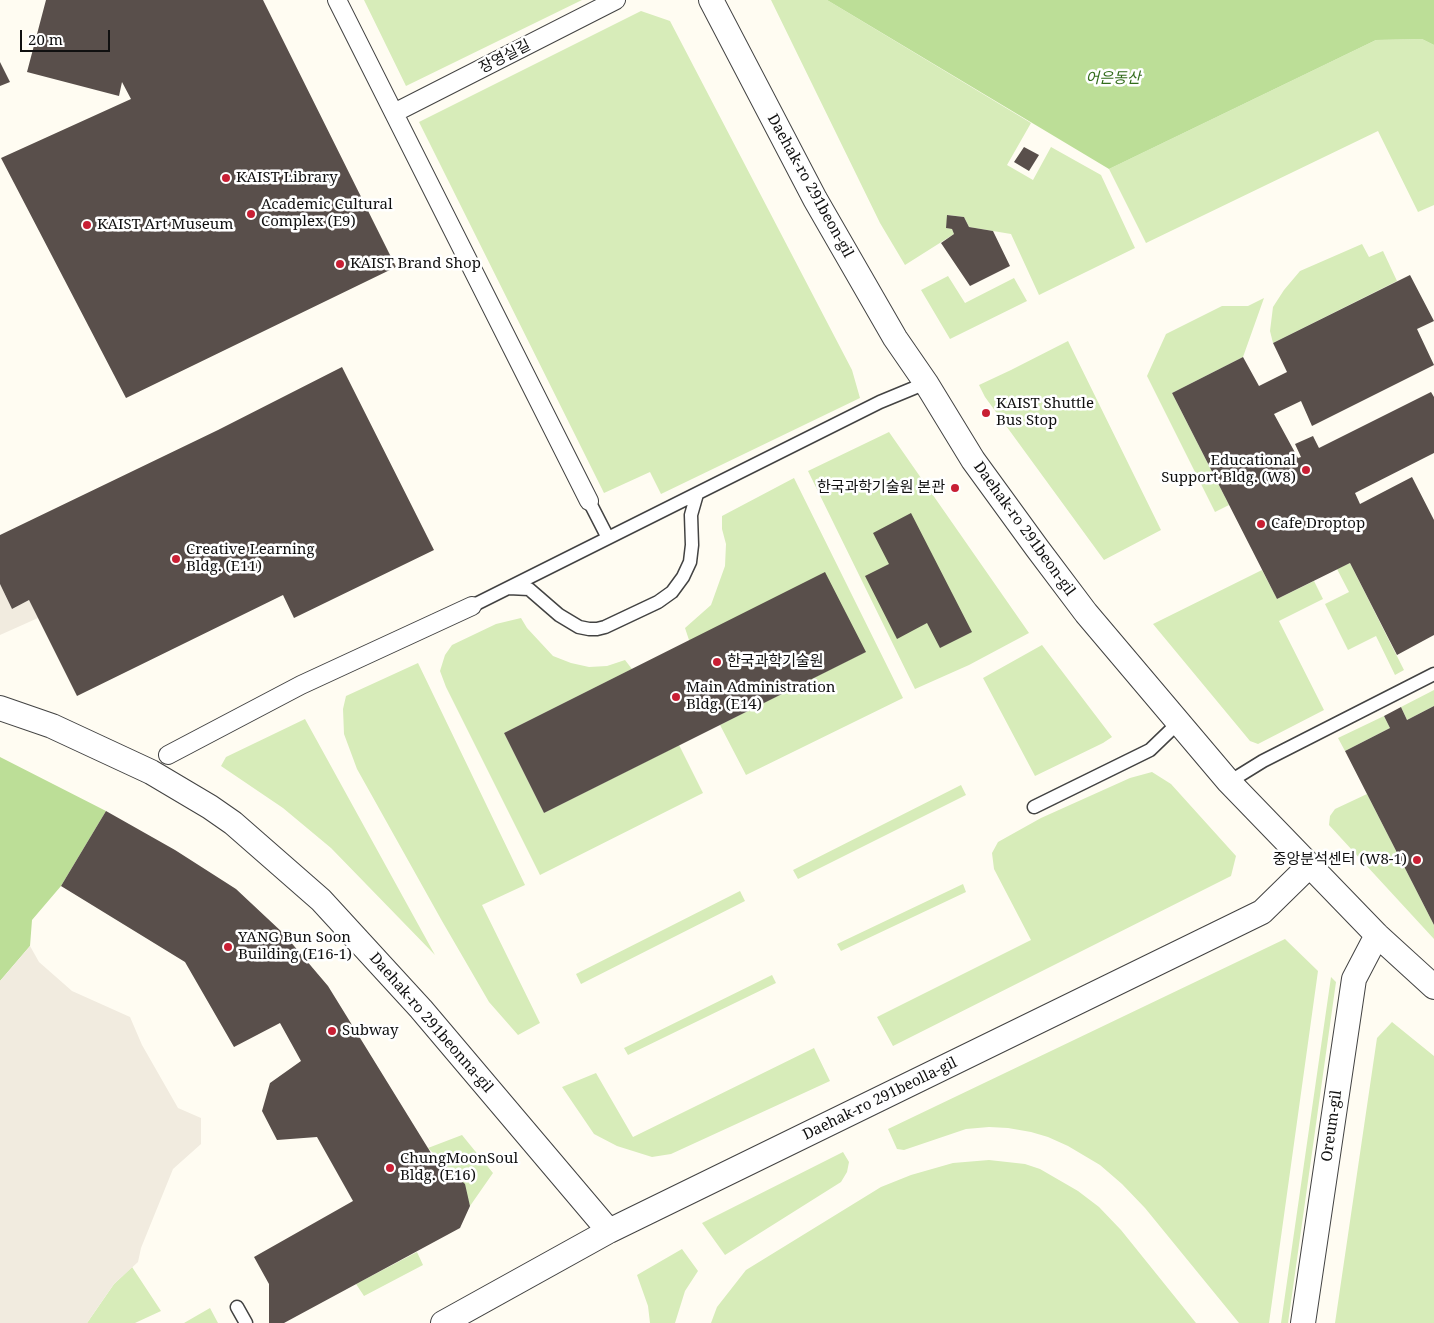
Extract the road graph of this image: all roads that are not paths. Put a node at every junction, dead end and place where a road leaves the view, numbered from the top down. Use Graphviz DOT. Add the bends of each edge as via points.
graph roads {
  1 [pos="337,0"];
  2 [pos="616,0"];
  3 [pos="711,0"];
  4 [pos="394,113"];
  5 [pos="926,383"];
  6 [pos="697,494"];
  7 [pos="589,501"];
  8 [pos="608,538"];
  9 [pos="509,588"];
  10 [pos="472,606"];
  11 [pos="1434,674"];
  12 [pos="0,708"];
  13 [pos="1178,723"];
  14 [pos="168,755"];
  15 [pos="151,772"];
  16 [pos="1229,782"];
  17 [pos="1034,807"];
  18 [pos="1309,866"];
  19 [pos="1377,935"];
  20 [pos="1434,987"];
  21 [pos="609,1230"];
  22 [pos="237,1307"];
  23 [pos="246,1323"];
  24 [pos="442,1323"];
  25 [pos="1303,1323"];
  1 -- 4 [label="street"];
  2 -- 4 [label="street, 장영실길"];
  3 -- 5 [label="street, Daehak-ro 291beon-gil" via="814,199 895,338"];
  4 -- 7 [label="street"];
  5 -- 6 [label="lane" via="880,402"];
  5 -- 13 [label="street, Daehak-ro 291beon-gil" via="974,460 1086,613"];
  6 -- 8 [label="lane"];
  6 -- 9 [label="lane" via="691,515 690,562 672,592 658,602 605,627 589,629 580,628 559,615 529,590"];
  7 -- 8 [label="lane"];
  8 -- 9 [label="lane"];
  9 -- 10 [label="lane"];
  10 -- 14 [label="street" via="301,685"];
  11 -- 16 [label="lane"];
  12 -- 15 [label="street, Daehak-ro 291beonna-gil" via="52,726"];
  13 -- 16 [label="street, Daehak-ro 291beon-gil"];
  13 -- 17 [label="lane" via="1150,750"];
  14 -- 15 [label="lane"];
  15 -- 21 [label="street, Daehak-ro 291beonna-gil" via="233,823 322,900 421,1009"];
  16 -- 18 [label="street, Daehak-ro 291beon-gil"];
  18 -- 19 [label="street, Daehak-ro 291beon-gil"];
  18 -- 21 [label="street, Daehak-ro 291beolla-gil" via="1262,912"];
  19 -- 20 [label="street, Daehak-ro 291beon-gil"];
  19 -- 25 [label="street, Oreum-gil" via="1354,979"];
  21 -- 24 [label="street, Daehak-ro 291beolla-gil"];
  22 -- 23 [label="lane"];
}
